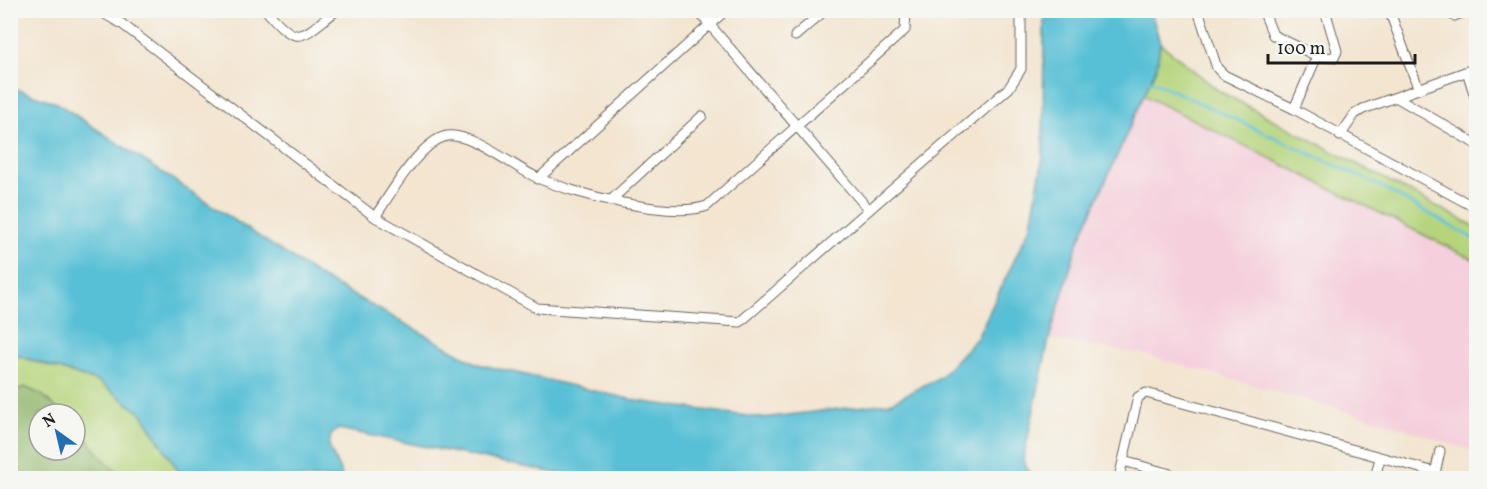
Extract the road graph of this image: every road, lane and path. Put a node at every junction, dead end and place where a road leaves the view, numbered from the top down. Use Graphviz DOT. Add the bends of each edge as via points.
graph roads {
  1 [pos="98,10"];
  2 [pos="266,10"];
  3 [pos="336,10"];
  4 [pos="697,10"];
  5 [pos="726,10"];
  6 [pos="825,10"];
  7 [pos="906,10"];
  8 [pos="1021,10"];
  9 [pos="1198,10"];
  10 [pos="1263,10"];
  11 [pos="1325,10"];
  12 [pos="1389,10"];
  13 [pos="1444,10"];
  14 [pos="1470,10"];
  15 [pos="709,25"];
  16 [pos="795,36"];
  17 [pos="1317,56"];
  18 [pos="1472,69"];
  19 [pos="1418,87"];
  20 [pos="1396,97"];
  21 [pos="1476,100"];
  22 [pos="1294,109"];
  23 [pos="702,116"];
  24 [pos="795,125"];
  25 [pos="1340,135"];
  26 [pos="1476,144"];
  27 [pos="538,179"];
  28 [pos="610,201"];
  29 [pos="1476,208"];
  30 [pos="869,210"];
  31 [pos="375,217"];
  32 [pos="1440,451"];
  33 [pos="1380,458"];
  34 [pos="1123,461"];
  35 [pos="1435,475"];
  36 [pos="1119,478"];
  37 [pos="1185,478"];
  38 [pos="1375,478"];
  1 -- 31 [label="street" via="123,24"];
  2 -- 3 [label="street" via="286,33 295,36 305,35"];
  4 -- 15 [label="street"];
  5 -- 15 [label="street"];
  6 -- 16 [label="street"];
  7 -- 24 [label="street" via="905,30"];
  8 -- 30 [label="street" via="1021,69 1009,88"];
  9 -- 22 [label="street" via="1220,72"];
  10 -- 17 [label="street" via="1273,35"];
  11 -- 17 [label="street" via="1337,54 1334,58"];
  12 -- 19 [label="street"];
  13 -- 14 [label="street" via="1454,16"];
  15 -- 24 [label="street"];
  15 -- 27 [label="street"];
  17 -- 22 [label="street"];
  18 -- 19 [label="street"];
  18 -- 21 [label="street"];
  19 -- 20 [label="street"];
  20 -- 25 [label="street" via="1355,114"];
  20 -- 26 [label="street"];
  22 -- 25 [label="street"];
  23 -- 28 [label="street"];
  24 -- 28 [label="street" via="707,206 681,210"];
  24 -- 30 [label="street"];
  25 -- 29 [label="street"];
  27 -- 28 [label="street"];
  27 -- 31 [label="street" via="464,137 447,136 425,149"];
  30 -- 31 [label="street" via="740,322 537,308"];
  32 -- 35 [label="street"];
  33 -- 34 [label="street" via="1146,393 1138,397"];
  33 -- 35 [label="street"];
  33 -- 38 [label="street"];
  34 -- 36 [label="street"];
  34 -- 37 [label="street"];
}
